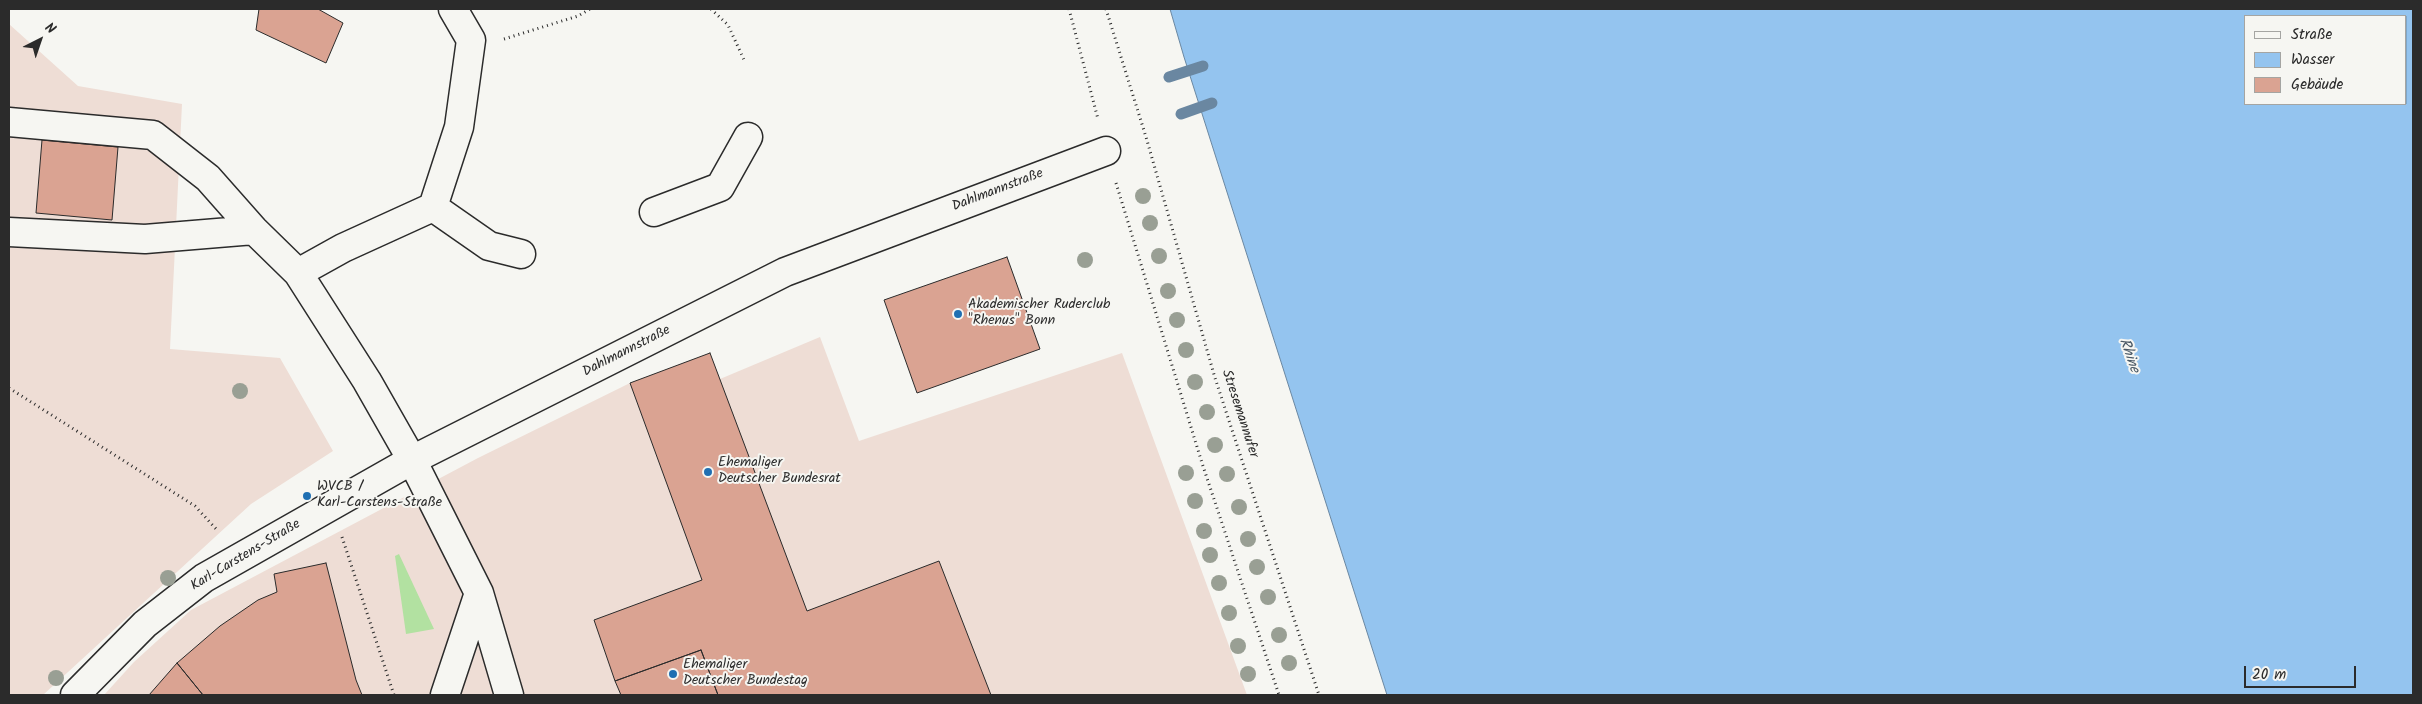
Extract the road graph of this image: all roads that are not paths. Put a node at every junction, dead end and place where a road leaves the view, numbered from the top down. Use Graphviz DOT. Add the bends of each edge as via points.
graph roads {
  1 [pos="453,9"];
  2 [pos="9,122"];
  3 [pos="748,137"];
  4 [pos="1106,151"];
  5 [pos="433,207"];
  6 [pos="654,212"];
  7 [pos="254,230"];
  8 [pos="9,232"];
  9 [pos="520,254"];
  10 [pos="298,273"];
  11 [pos="412,460"];
  12 [pos="479,594"];
  13 [pos="75,695"];
  14 [pos="445,695"];
  15 [pos="508,695"];
  1 -- 5 [label="street" via="471,40 459,127"];
  2 -- 7 [label="street" via="153,135 208,178"];
  3 -- 6 [label="street" via="720,187"];
  4 -- 11 [label="street, Dahlmannstraße" via="785,272"];
  5 -- 9 [label="street" via="489,246"];
  5 -- 10 [label="street" via="343,248"];
  7 -- 8 [label="street" via="145,239"];
  7 -- 10 [label="street"];
  10 -- 11 [label="street" via="367,381"];
  11 -- 12 [label="street"];
  11 -- 13 [label="street, Karl-Carstens-Straße" via="204,578 145,624"];
  12 -- 14 [label="street"];
  12 -- 15 [label="street"];
}
